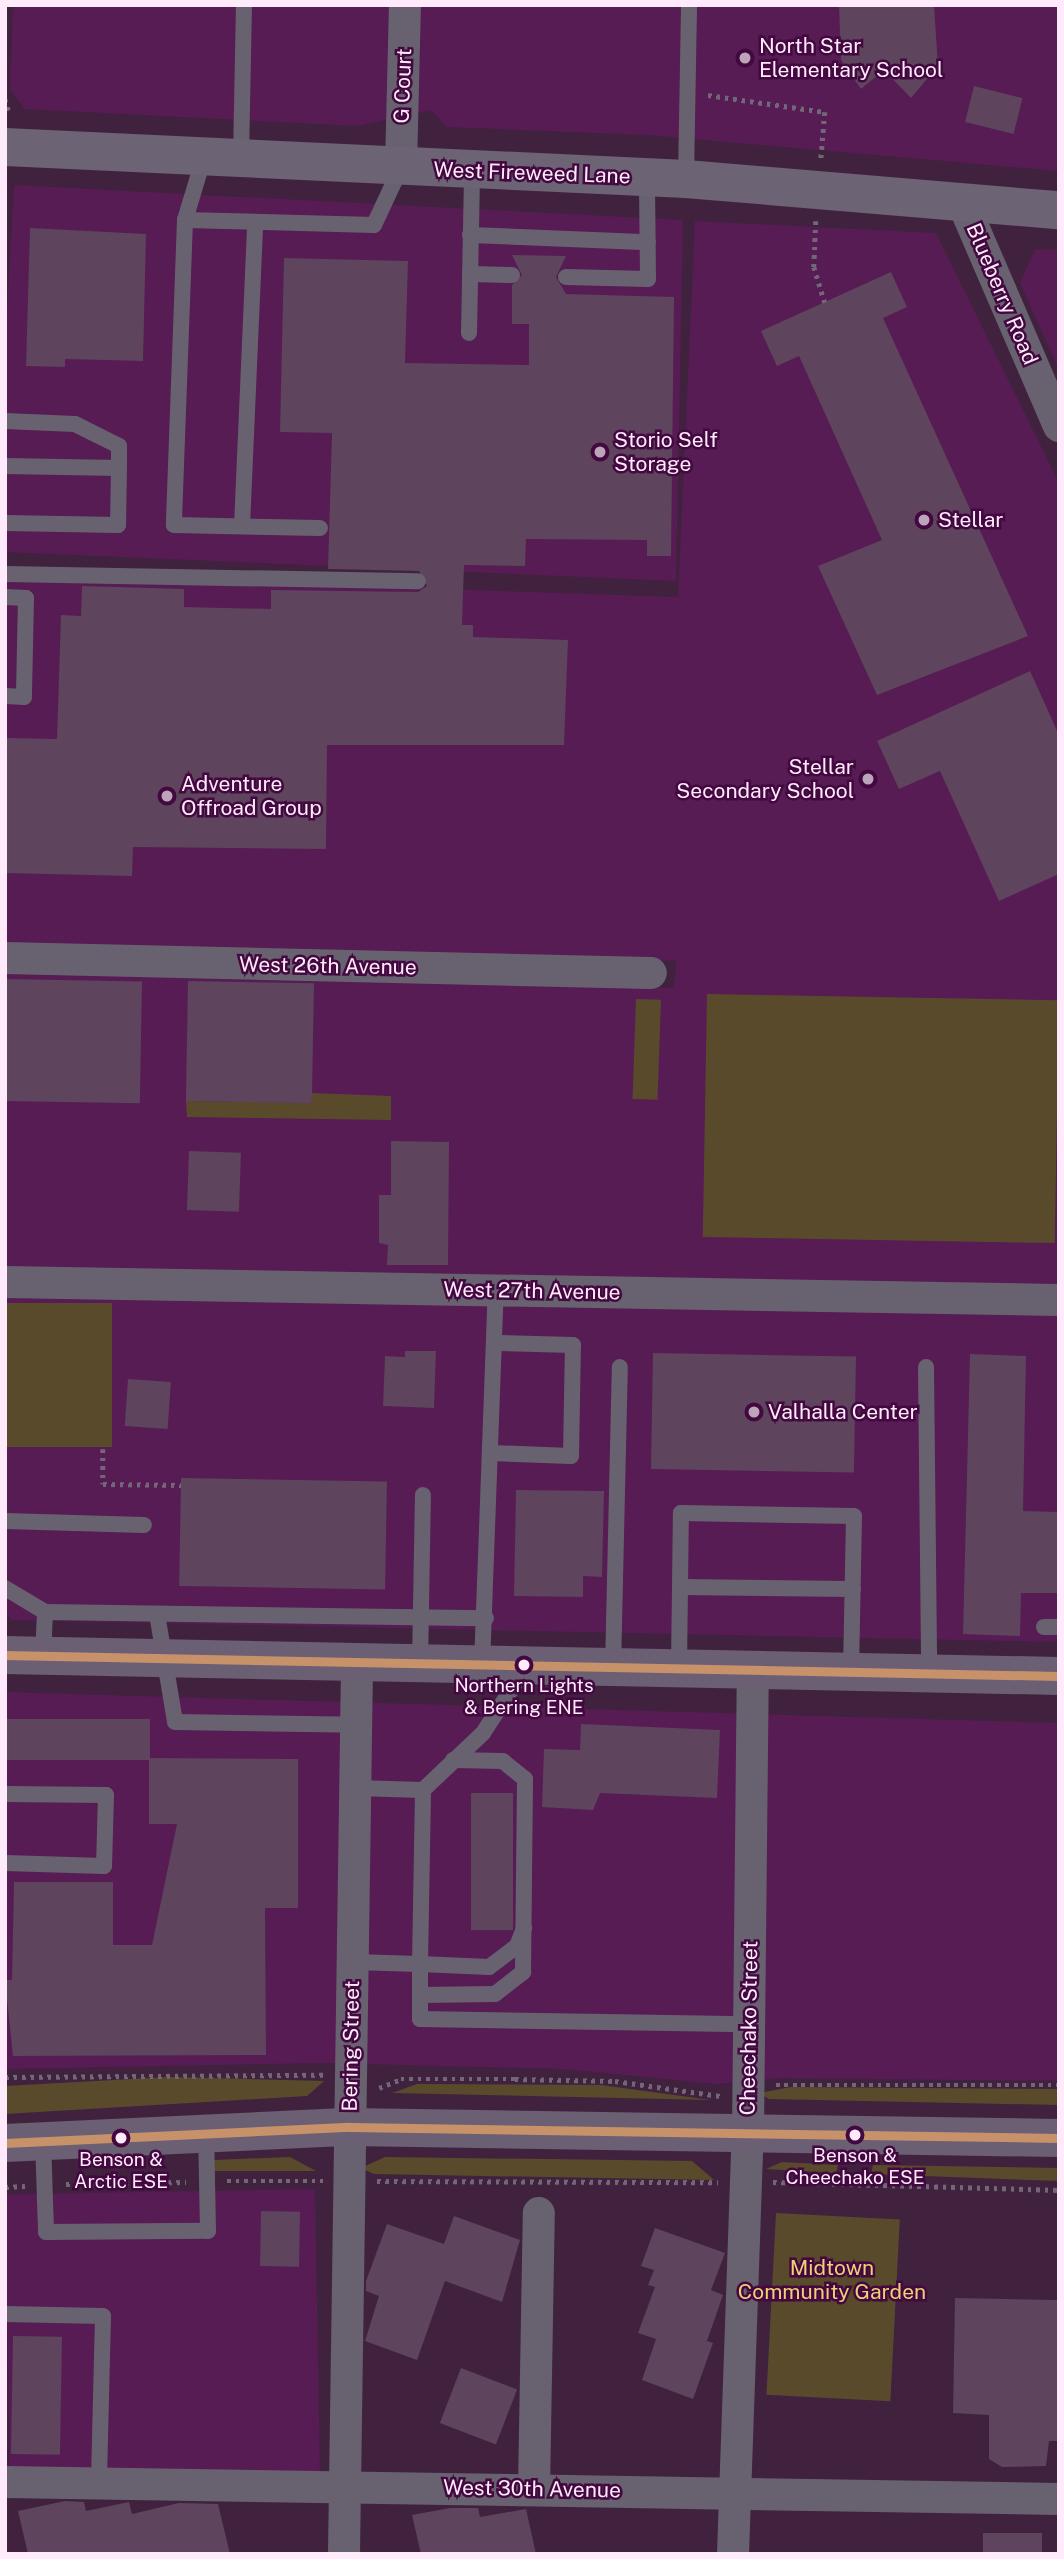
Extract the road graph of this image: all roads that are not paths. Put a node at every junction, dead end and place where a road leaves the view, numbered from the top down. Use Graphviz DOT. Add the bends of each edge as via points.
graph roads {
  1 [pos="244,5"];
  2 [pos="405,5"];
  3 [pos="689,5"];
  4 [pos="5,147"];
  5 [pos="223,158"];
  6 [pos="401,167"];
  7 [pos="472,170"];
  8 [pos="647,177"];
  9 [pos="686,179"];
  10 [pos="962,201"];
  11 [pos="1059,210"];
  12 [pos="186,220"];
  13 [pos="255,224"];
  14 [pos="470,235"];
  15 [pos="648,242"];
  16 [pos="470,274"];
  17 [pos="512,275"];
  18 [pos="566,277"];
  19 [pos="469,333"];
  20 [pos="5,421"];
  21 [pos="1059,426"];
  22 [pos="5,466"];
  23 [pos="119,468"];
  24 [pos="5,523"];
  25 [pos="242,526"];
  26 [pos="320,528"];
  27 [pos="5,574"];
  28 [pos="418,581"];
  29 [pos="5,597"];
  30 [pos="5,696"];
  31 [pos="5,958"];
  32 [pos="651,973"];
  33 [pos="5,1282"];
  34 [pos="496,1290"];
  35 [pos="1059,1300"];
  36 [pos="495,1343"];
  37 [pos="620,1367"];
  38 [pos="926,1367"];
  39 [pos="491,1453"];
  40 [pos="423,1495"];
  41 [pos="5,1521"];
  42 [pos="144,1525"];
  43 [pos="680,1587"];
  44 [pos="5,1588"];
  45 [pos="853,1589"];
  46 [pos="45,1612"];
  47 [pos="158,1614"];
  48 [pos="420,1617"];
  49 [pos="486,1618"];
  50 [pos="5,1656"];
  51 [pos="43,1657"];
  52 [pos="168,1660"];
  53 [pos="357,1663"];
  54 [pos="420,1664"];
  55 [pos="482,1666"];
  56 [pos="526,1667"];
  57 [pos="613,1668"];
  58 [pos="679,1669"];
  59 [pos="753,1671"];
  60 [pos="851,1672"];
  61 [pos="929,1674"];
  62 [pos="1059,1676"];
  63 [pos="356,1725"];
  64 [pos="453,1760"];
  65 [pos="355,1788"];
  66 [pos="423,1790"];
  67 [pos="5,1794"];
  68 [pos="5,1863"];
  69 [pos="524,1928"];
  70 [pos="353,1962"];
  71 [pos="420,1964"];
  72 [pos="420,1995"];
  73 [pos="749,2024"];
  74 [pos="350,2127"];
  75 [pos="206,2131"];
  76 [pos="748,2132"];
  77 [pos="1059,2138"];
  78 [pos="43,2140"];
  79 [pos="5,2143"];
  80 [pos="539,2213"];
  81 [pos="5,2314"];
  82 [pos="5,2482"];
  83 [pos="99,2483"];
  84 [pos="345,2486"];
  85 [pos="534,2489"];
  86 [pos="733,2491"];
  87 [pos="1059,2499"];
  88 [pos="344,2554"];
  89 [pos="733,2554"];
  1 -- 5 [label="lane"];
  2 -- 6 [label="street, G Court"];
  3 -- 9 [label="lane"];
  4 -- 5 [label="main road, West Fireweed Lane"];
  5 -- 6 [label="main road, West Fireweed Lane"];
  5 -- 12 [label="lane"];
  6 -- 7 [label="main road, West Fireweed Lane"];
  6 -- 13 [label="lane" via="374,225"];
  7 -- 8 [label="main road, West Fireweed Lane"];
  7 -- 14 [label="lane"];
  8 -- 9 [label="main road, West Fireweed Lane"];
  8 -- 15 [label="lane"];
  9 -- 10 [label="main road, West Fireweed Lane"];
  10 -- 11 [label="main road, West Fireweed Lane"];
  10 -- 21 [label="street, Blueberry Road"];
  12 -- 13 [label="lane"];
  12 -- 25 [label="lane" via="174,525"];
  13 -- 25 [label="lane"];
  14 -- 15 [label="lane"];
  14 -- 16 [label="lane"];
  15 -- 18 [label="lane" via="648,279"];
  16 -- 17 [label="lane"];
  16 -- 19 [label="lane"];
  20 -- 23 [label="lane" via="75,424 119,446"];
  22 -- 23 [label="lane"];
  23 -- 24 [label="lane" via="118,525"];
  25 -- 26 [label="lane"];
  27 -- 28 [label="lane"];
  29 -- 30 [label="lane" via="26,598 24,697"];
  31 -- 32 [label="street, West 26th Avenue"];
  33 -- 34 [label="street, West 27th Avenue"];
  34 -- 35 [label="street, West 27th Avenue"];
  34 -- 36 [label="lane"];
  36 -- 39 [label="lane"];
  36 -- 39 [label="lane" via="573,1345 571,1456"];
  37 -- 57 [label="lane"];
  38 -- 61 [label="lane"];
  39 -- 49 [label="lane"];
  40 -- 48 [label="lane"];
  41 -- 42 [label="lane"];
  43 -- 45 [label="lane"];
  43 -- 45 [label="lane" via="681,1513 854,1516"];
  43 -- 58 [label="lane"];
  44 -- 46 [label="lane"];
  45 -- 60 [label="lane"];
  46 -- 47 [label="lane"];
  46 -- 51 [label="lane"];
  47 -- 48 [label="lane"];
  47 -- 52 [label="lane"];
  48 -- 49 [label="lane"];
  48 -- 54 [label="lane"];
  49 -- 55 [label="lane"];
  50 -- 51 [label="main road"];
  51 -- 52 [label="main road"];
  52 -- 53 [label="main road"];
  52 -- 63 [label="lane" via="175,1722"];
  53 -- 54 [label="main road"];
  53 -- 63 [label="street, Bering Street"];
  54 -- 55 [label="main road"];
  55 -- 56 [label="main road"];
  56 -- 57 [label="main road"];
  56 -- 64 [label="lane" via="512,1697"];
  57 -- 58 [label="main road"];
  58 -- 59 [label="main road"];
  59 -- 60 [label="main road"];
  59 -- 73 [label="street, Cheechako Street"];
  60 -- 61 [label="main road"];
  61 -- 62 [label="main road"];
  63 -- 65 [label="street, Bering Street"];
  64 -- 66 [label="lane"];
  64 -- 69 [label="lane" via="503,1761 525,1779"];
  65 -- 66 [label="lane"];
  65 -- 70 [label="street, Bering Street"];
  66 -- 71 [label="lane"];
  67 -- 68 [label="lane" via="107,1795 104,1866"];
  69 -- 71 [label="lane" via="517,1946 489,1967"];
  69 -- 72 [label="lane" via="523,1972 495,1994"];
  70 -- 71 [label="lane"];
  70 -- 74 [label="street, Bering Street"];
  71 -- 72 [label="lane"];
  72 -- 73 [label="lane" via="420,2018"];
  73 -- 76 [label="street, Cheechako Street"];
  74 -- 75 [label="main road"];
  74 -- 76 [label="main road"];
  74 -- 84 [label="street, Bering Street"];
  75 -- 78 [label="main road"];
  75 -- 78 [label="lane" via="208,2231 46,2232"];
  76 -- 77 [label="main road"];
  76 -- 86 [label="street, Cheechako Street"];
  78 -- 79 [label="main road"];
  80 -- 85 [label="street"];
  81 -- 83 [label="lane" via="103,2316"];
  82 -- 83 [label="street, West 30th Avenue"];
  83 -- 84 [label="street, West 30th Avenue"];
  84 -- 85 [label="street, West 30th Avenue"];
  84 -- 88 [label="street, Bering Street"];
  85 -- 86 [label="street, West 30th Avenue"];
  86 -- 87 [label="street, West 30th Avenue"];
  86 -- 89 [label="street, Cheechako Street"];
}
